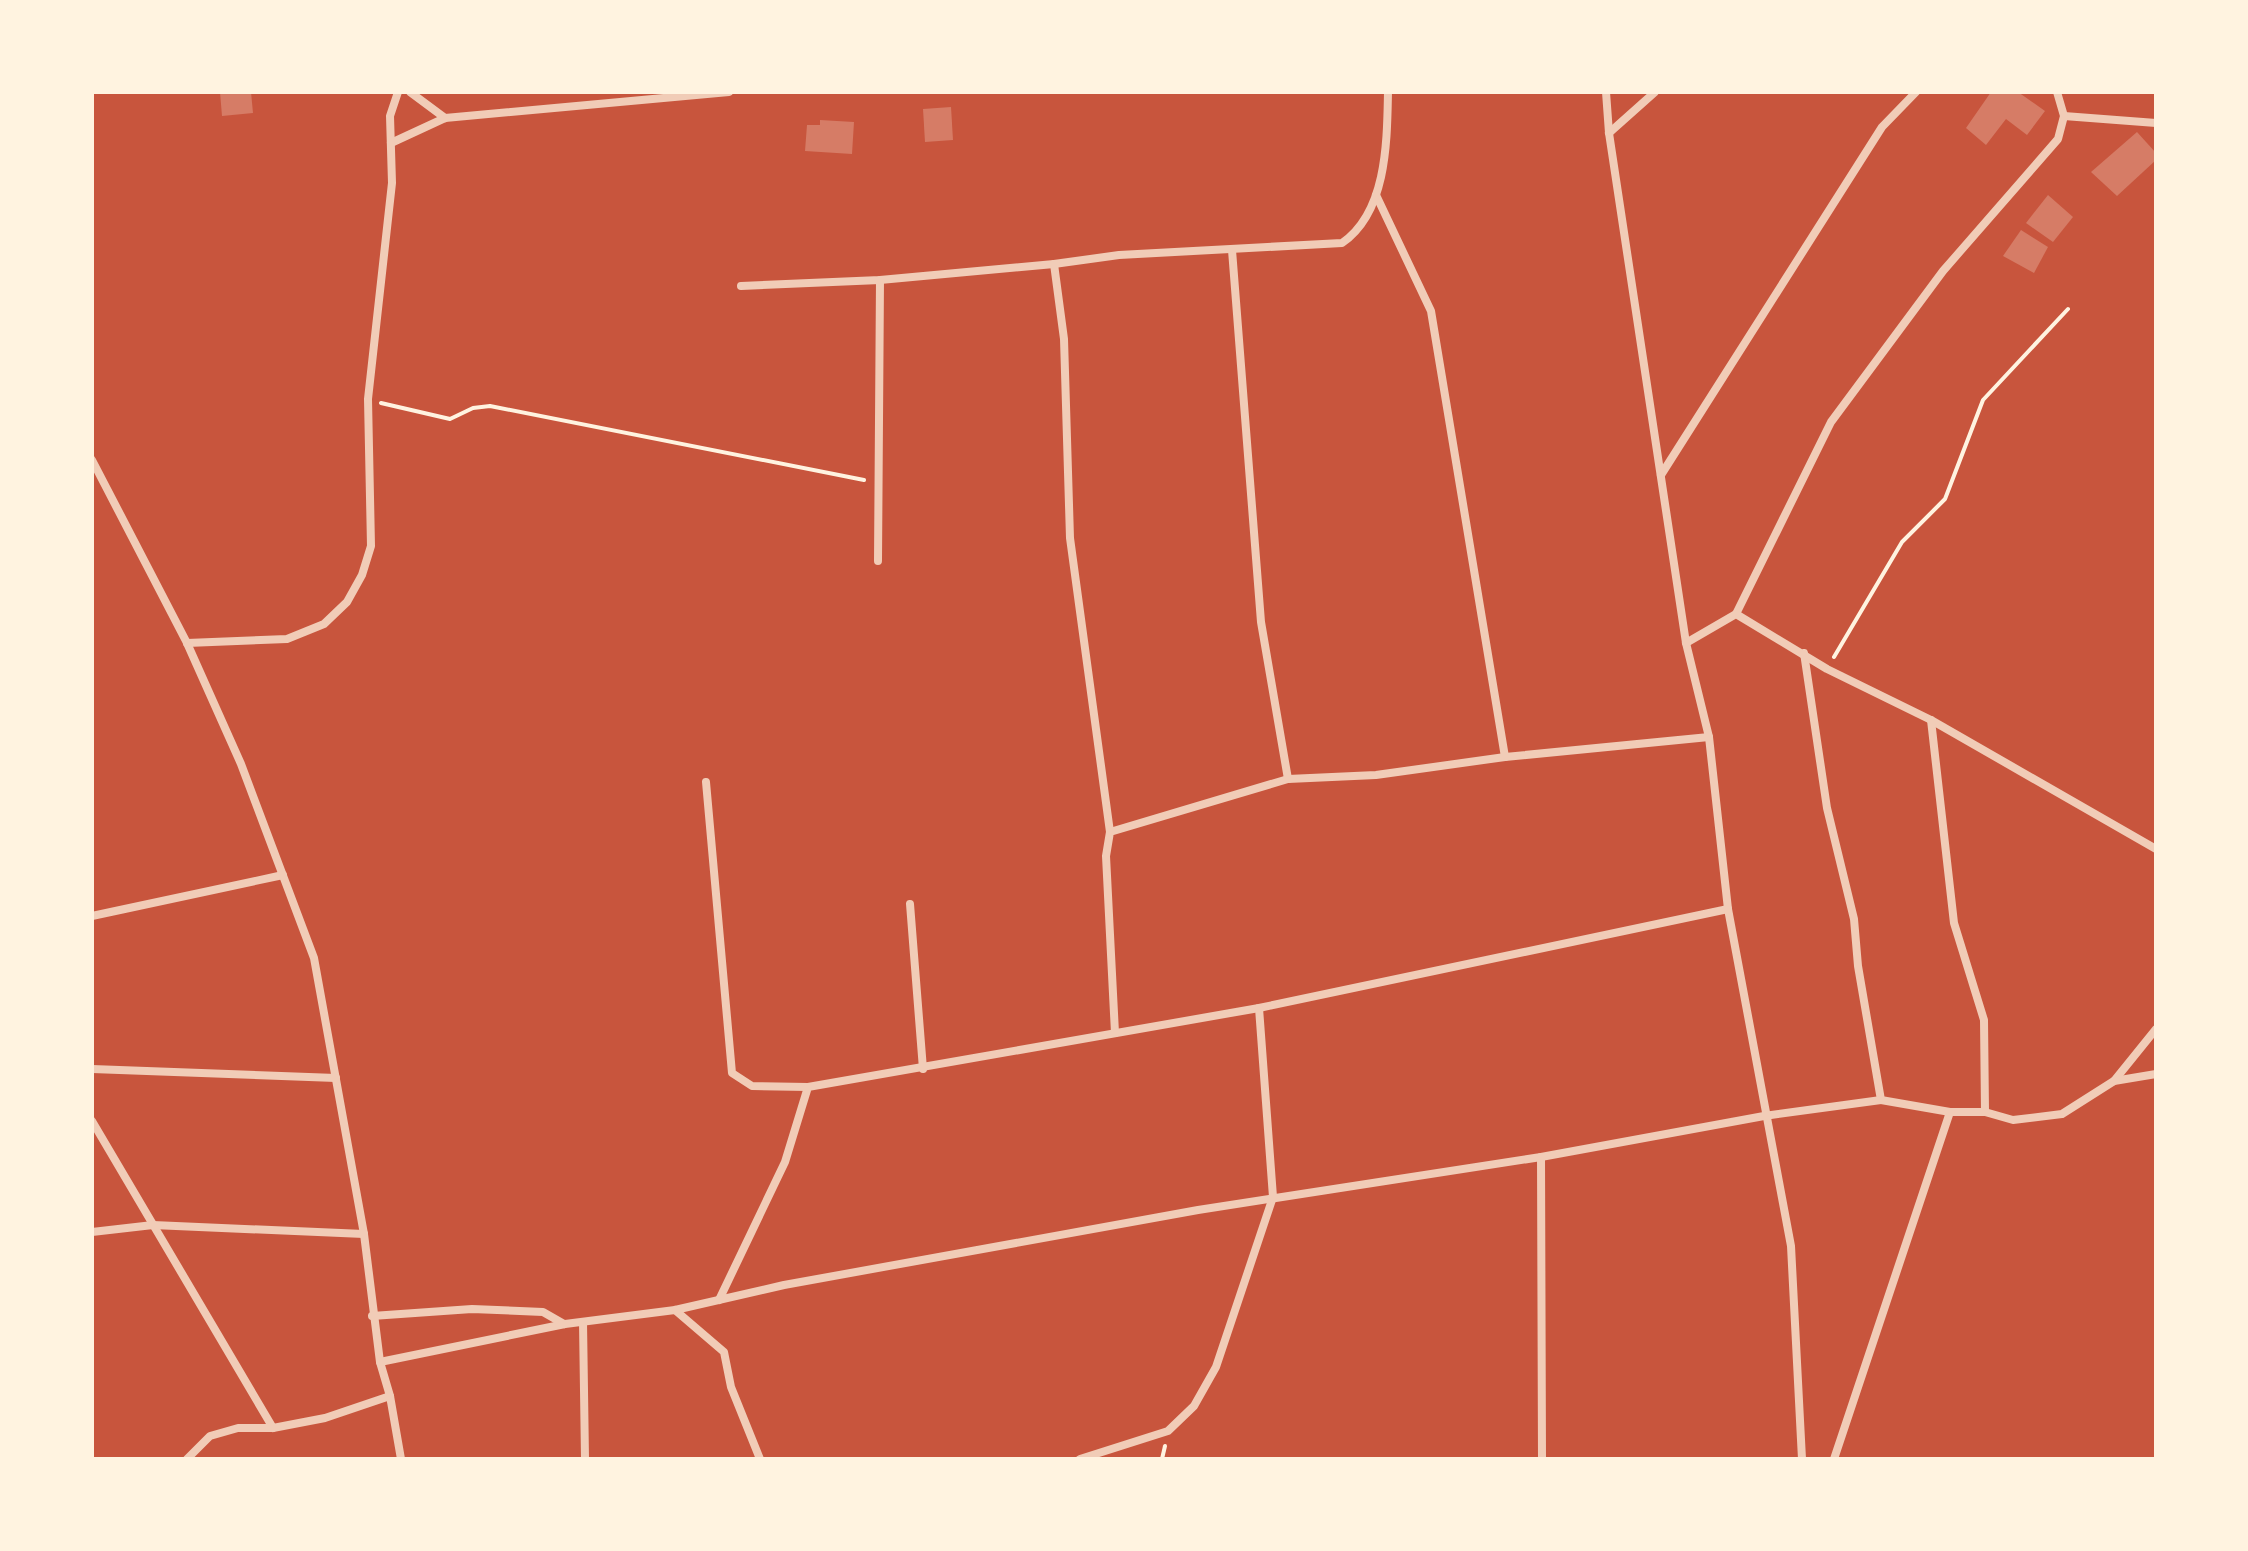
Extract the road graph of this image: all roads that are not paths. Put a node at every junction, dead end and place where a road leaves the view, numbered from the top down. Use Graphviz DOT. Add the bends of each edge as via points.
graph roads {
  1 [pos="398,92"];
  2 [pos="410,92"];
  3 [pos="729,92"];
  4 [pos="1388,92"];
  5 [pos="1606,92"];
  6 [pos="1655,92"];
  7 [pos="1916,92"];
  8 [pos="2057,92"];
  9 [pos="2064,116"];
  10 [pos="445,118"];
  11 [pos="2156,123"];
  12 [pos="1609,133"];
  13 [pos="391,143"];
  14 [pos="1376,195"];
  15 [pos="1232,250"];
  16 [pos="1054,264"];
  17 [pos="880,280"];
  18 [pos="741,286"];
  19 [pos="92,460"];
  20 [pos="1661,475"];
  21 [pos="878,561"];
  22 [pos="1736,614"];
  23 [pos="187,643"];
  24 [pos="1686,643"];
  25 [pos="1804,653"];
  26 [pos="1931,720"];
  27 [pos="1709,737"];
  28 [pos="1505,757"];
  29 [pos="1288,779"];
  30 [pos="706,782"];
  31 [pos="1110,832"];
  32 [pos="2156,849"];
  33 [pos="283,875"];
  34 [pos="910,904"];
  35 [pos="1728,909"];
  36 [pos="92,916"];
  37 [pos="1259,1008"];
  38 [pos="2156,1029"];
  39 [pos="1115,1033"];
  40 [pos="92,1069"];
  41 [pos="923,1069"];
  42 [pos="2156,1074"];
  43 [pos="336,1078"];
  44 [pos="2114,1081"];
  45 [pos="808,1087"];
  46 [pos="1881,1100"];
  47 [pos="1950,1112"];
  48 [pos="1985,1112"];
  49 [pos="1764,1116"];
  50 [pos="92,1121"];
  51 [pos="1541,1157"];
  52 [pos="1273,1197"];
  53 [pos="153,1225"];
  54 [pos="92,1232"];
  55 [pos="364,1234"];
  56 [pos="719,1300"];
  57 [pos="675,1310"];
  58 [pos="372,1316"];
  59 [pos="583,1322"];
  60 [pos="565,1324"];
  61 [pos="380,1362"];
  62 [pos="390,1396"];
  63 [pos="273,1428"];
  64 [pos="187,1459"];
  65 [pos="401,1459"];
  66 [pos="585,1459"];
  67 [pos="760,1459"];
  68 [pos="1080,1459"];
  69 [pos="1542,1459"];
  70 [pos="1802,1459"];
  71 [pos="1834,1459"];
  1 -- 13 [label="street" via="390,116"];
  2 -- 10 [label="street"];
  3 -- 10 [label="street"];
  4 -- 14 [label="street" via="1386,147"];
  5 -- 12 [label="street"];
  6 -- 12 [label="street"];
  7 -- 20 [label="street" via="1882,127"];
  8 -- 9 [label="street"];
  9 -- 11 [label="street"];
  9 -- 22 [label="street" via="2058,139 1943,271 1831,422"];
  10 -- 13 [label="street"];
  12 -- 20 [label="street"];
  13 -- 23 [label="street" via="392,183 368,399 371,546 362,575 347,602 324,624 287,639"];
  14 -- 15 [label="street" via="1359,231 1342,243"];
  14 -- 28 [label="street" via="1431,311"];
  15 -- 16 [label="street"];
  15 -- 29 [label="street" via="1261,622"];
  16 -- 17 [label="street"];
  16 -- 31 [label="street" via="1064,339 1070,538"];
  17 -- 18 [label="street"];
  17 -- 21 [label="street"];
  19 -- 23 [label="street"];
  20 -- 24 [label="street"];
  22 -- 24 [label="street"];
  22 -- 25 [label="street"];
  23 -- 33 [label="street"];
  24 -- 27 [label="street"];
  25 -- 26 [label="street"];
  25 -- 46 [label="street" via="1827,808 1854,919"];
  26 -- 32 [label="street"];
  26 -- 48 [label="street" via="1954,923 1984,1020"];
  27 -- 28 [label="street"];
  27 -- 35 [label="street"];
  28 -- 29 [label="street" via="1376,775"];
  29 -- 31 [label="street"];
  30 -- 45 [label="street" via="732,1073 752,1086"];
  31 -- 39 [label="street" via="1106,856"];
  33 -- 36 [label="street"];
  33 -- 43 [label="street" via="314,958"];
  34 -- 41 [label="street"];
  35 -- 37 [label="street"];
  35 -- 49 [label="street"];
  37 -- 39 [label="street"];
  37 -- 52 [label="street"];
  38 -- 44 [label="street"];
  39 -- 41 [label="street"];
  40 -- 43 [label="street"];
  41 -- 45 [label="street"];
  42 -- 44 [label="street"];
  43 -- 55 [label="street"];
  44 -- 48 [label="street" via="2062,1114 2013,1120"];
  45 -- 56 [label="street" via="785,1162"];
  46 -- 47 [label="street"];
  46 -- 49 [label="street"];
  47 -- 48 [label="street"];
  47 -- 71 [label="street"];
  49 -- 51 [label="street"];
  49 -- 70 [label="street" via="1791,1246"];
  50 -- 53 [label="street"];
  51 -- 52 [label="street"];
  51 -- 69 [label="street"];
  52 -- 56 [label="street"];
  52 -- 68 [label="street" via="1216,1367 1194,1406 1168,1431"];
  53 -- 54 [label="street"];
  53 -- 55 [label="street"];
  53 -- 63 [label="street"];
  55 -- 58 [label="street"];
  56 -- 57 [label="street"];
  57 -- 59 [label="street"];
  57 -- 67 [label="street" via="724,1352 731,1387"];
  58 -- 60 [label="street" via="472,1309 543,1312"];
  58 -- 61 [label="street"];
  59 -- 60 [label="street"];
  59 -- 66 [label="street"];
  60 -- 61 [label="street"];
  61 -- 62 [label="street"];
  62 -- 63 [label="street" via="325,1418"];
  62 -- 65 [label="street"];
  63 -- 64 [label="street" via="238,1428 210,1436"];
}
